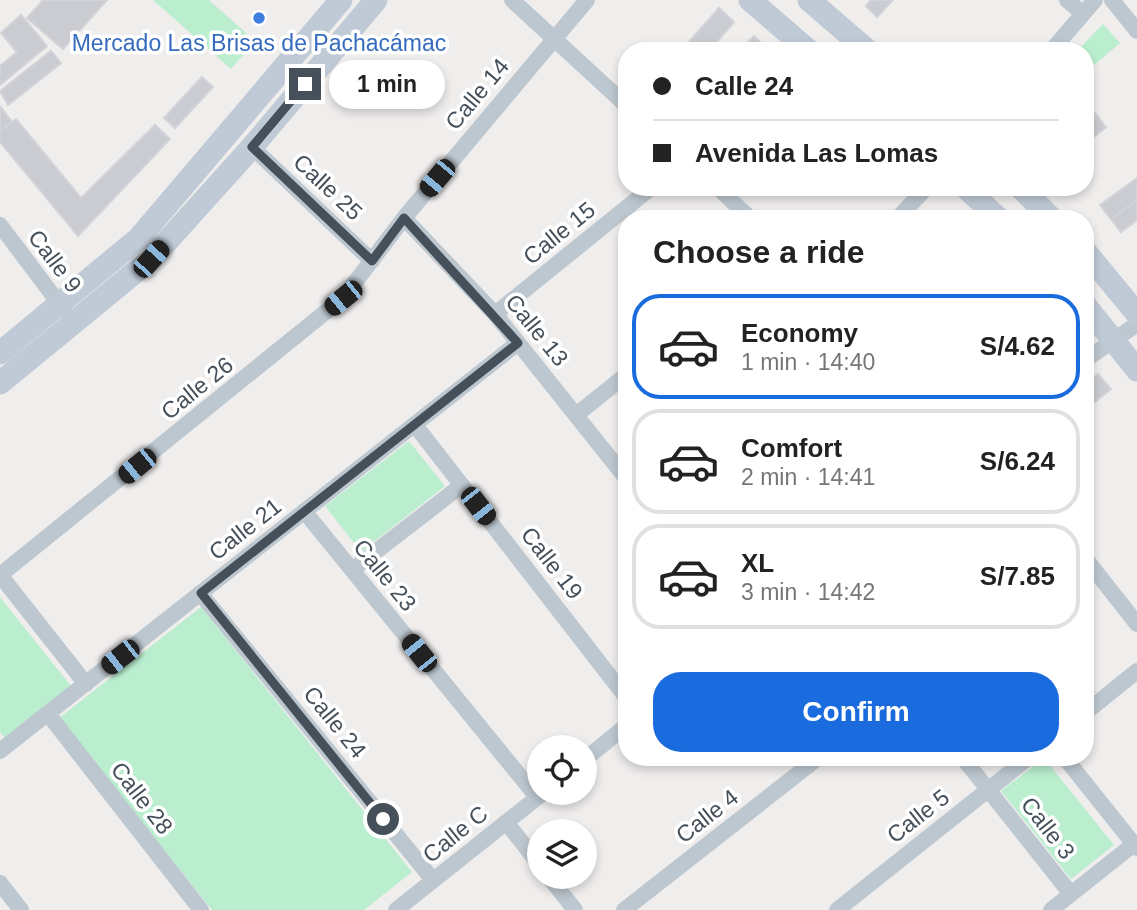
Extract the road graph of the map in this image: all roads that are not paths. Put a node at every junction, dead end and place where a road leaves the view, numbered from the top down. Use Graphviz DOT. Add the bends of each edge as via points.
graph roads {
  1 [pos="341,0"];
  2 [pos="376,0"];
  3 [pos="512,0"];
  4 [pos="587,0"];
  5 [pos="750,0"];
  6 [pos="809,0"];
  7 [pos="1067,0"];
  8 [pos="1095,0"];
  9 [pos="1112,0"];
  10 [pos="1083,14"];
  11 [pos="1137,31"];
  12 [pos="554,38"];
  13 [pos="798,42"];
  14 [pos="858,42"];
  15 [pos="1059,42"];
  16 [pos="618,98"];
  17 [pos="252,147"];
  18 [pos="641,196"];
  19 [pos="727,196"];
  20 [pos="919,196"];
  21 [pos="975,196"];
  22 [pos="1029,196"];
  23 [pos="624,210"];
  24 [pos="741,210"];
  25 [pos="905,210"];
  26 [pos="989,210"];
  27 [pos="1043,210"];
  28 [pos="618,215"];
  29 [pos="404,218"];
  30 [pos="0,225"];
  31 [pos="372,261"];
  32 [pos="1094,262"];
  33 [pos="60,305"];
  34 [pos="495,314"];
  35 [pos="1137,314"];
  36 [pos="1094,316"];
  37 [pos="74,324"];
  38 [pos="1137,324"];
  39 [pos="1112,338"];
  40 [pos="518,343"];
  41 [pos="0,353"];
  42 [pos="1094,353"];
  43 [pos="1137,370"];
  44 [pos="618,381"];
  45 [pos="0,383"];
  46 [pos="576,415"];
  47 [pos="415,425"];
  48 [pos="618,468"];
  49 [pos="462,485"];
  50 [pos="304,512"];
  51 [pos="1094,569"];
  52 [pos="352,570"];
  53 [pos="0,575"];
  54 [pos="201,593"];
  55 [pos="1137,624"];
  56 [pos="1137,671"];
  57 [pos="86,684"];
  58 [pos="618,686"];
  59 [pos="1094,706"];
  60 [pos="48,713"];
  61 [pos="618,732"];
  62 [pos="1,749"];
  63 [pos="597,749"];
  64 [pos="808,766"];
  65 [pos="969,766"];
  66 [pos="1018,766"];
  67 [pos="1071,766"];
  68 [pos="527,779"];
  69 [pos="988,790"];
  70 [pos="527,805"];
  71 [pos="506,822"];
  72 [pos="1135,846"];
  73 [pos="527,849"];
  74 [pos="433,880"];
  75 [pos="0,883"];
  76 [pos="558,889"];
  77 [pos="1071,894"];
  78 [pos="21,910"];
  79 [pos="201,910"];
  80 [pos="396,910"];
  81 [pos="575,910"];
  82 [pos="624,910"];
  83 [pos="837,910"];
  84 [pos="1051,910"];
  1 -- 33 [label="street" via="139,239"];
  2 -- 17 [label="street"];
  3 -- 12 [label="street"];
  4 -- 12 [label="street, Calle 14"];
  5 -- 13 [label="street"];
  6 -- 14 [label="street"];
  7 -- 10 [label="street"];
  8 -- 10 [label="street"];
  9 -- 11 [label="street"];
  10 -- 15 [label="street"];
  12 -- 16 [label="street"];
  12 -- 29 [label="street, Calle 14"];
  17 -- 31 [label="street, Calle 25"];
  17 -- 37 [label="street" via="151,259"];
  18 -- 23 [label="street, Calle 15"];
  19 -- 24 [label="street"];
  20 -- 25 [label="street"];
  21 -- 26 [label="street"];
  22 -- 27 [label="street"];
  28 -- 34 [label="street, Calle 15"];
  29 -- 31 [label="street, Calle 26"];
  29 -- 34 [label="street, Calle 13"];
  30 -- 33 [label="street, Calle 9"];
  31 -- 53 [label="street, Calle 26" via="343,298"];
  32 -- 35 [label="street"];
  33 -- 37 [label="street, Calle 9"];
  33 -- 41 [label="street"];
  34 -- 40 [label="street, Calle 13"];
  36 -- 39 [label="street"];
  37 -- 45 [label="street"];
  38 -- 39 [label="street"];
  39 -- 42 [label="street"];
  39 -- 43 [label="street"];
  40 -- 46 [label="street, Calle 13"];
  40 -- 47 [label="street, Calle 21"];
  44 -- 46 [label="street"];
  46 -- 48 [label="street, Calle 13"];
  47 -- 49 [label="street, Calle 19"];
  47 -- 50 [label="street, Calle 21"];
  49 -- 52 [label="street"];
  49 -- 58 [label="street, Calle 19"];
  50 -- 52 [label="street, Calle 23"];
  50 -- 54 [label="street, Calle 21"];
  51 -- 55 [label="street"];
  52 -- 68 [label="street, Calle 23"];
  53 -- 57 [label="street"];
  54 -- 57 [label="street, Calle 21"];
  54 -- 74 [label="street, Calle 24"];
  56 -- 59 [label="street"];
  57 -- 60 [label="street, Calle 21"];
  60 -- 62 [label="street, Calle 21"];
  60 -- 79 [label="street, Calle 28"];
  61 -- 63 [label="street"];
  64 -- 82 [label="street, Calle 4"];
  65 -- 69 [label="street, Calle 3"];
  66 -- 69 [label="street, Calle 5"];
  67 -- 72 [label="street"];
  69 -- 77 [label="street, Calle 3"];
  69 -- 83 [label="street, Calle 5"];
  70 -- 71 [label="street, Calle C"];
  71 -- 73 [label="street"];
  71 -- 74 [label="street, Calle C"];
  72 -- 77 [label="street"];
  74 -- 80 [label="street, Calle C"];
  75 -- 78 [label="street"];
  76 -- 81 [label="street"];
  77 -- 84 [label="street"];
}
